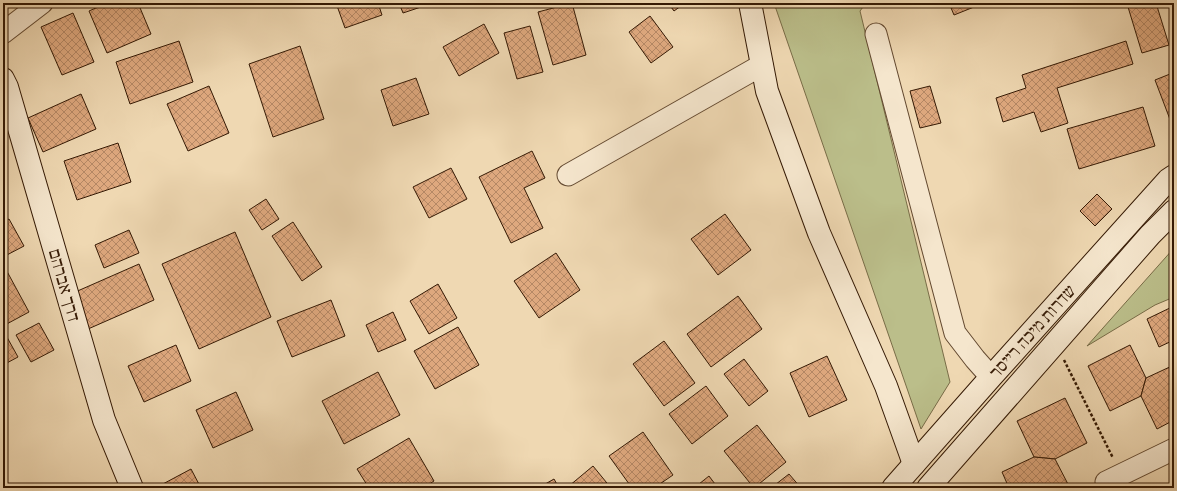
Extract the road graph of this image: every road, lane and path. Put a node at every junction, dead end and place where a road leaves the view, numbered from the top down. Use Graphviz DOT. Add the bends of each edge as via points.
graph roads {
  1 [pos="42,3"];
  2 [pos="750,3"];
  3 [pos="3,32"];
  4 [pos="876,34"];
  5 [pos="762,65"];
  6 [pos="3,79"];
  7 [pos="568,175"];
  8 [pos="1174,176"];
  9 [pos="1174,211"];
  10 [pos="1056,342"];
  11 [pos="991,377"];
  12 [pos="1174,449"];
  13 [pos="914,464"];
  14 [pos="1112,481"];
  15 [pos="132,488"];
  16 [pos="893,488"];
  17 [pos="928,488"];
  1 -- 3 [label="street"];
  2 -- 5 [label="street"];
  4 -- 11 [label="street" via="955,333"];
  5 -- 7 [label="street"];
  5 -- 13 [label="street" via="767,91 819,233 886,386"];
  6 -- 15 [label="street, דרך אברהם" via="104,420"];
  8 -- 11 [label="street, שדרות מיכה רייסר"];
  9 -- 10 [label="street, שדרות מיכה רייסר"];
  10 -- 14 [label="path"];
  10 -- 17 [label="street, שדרות מיכה רייסר"];
  11 -- 13 [label="street, שדרות מיכה רייסר"];
  12 -- 14 [label="street"];
  13 -- 16 [label="street, שדרות מיכה רייסר"];
}
